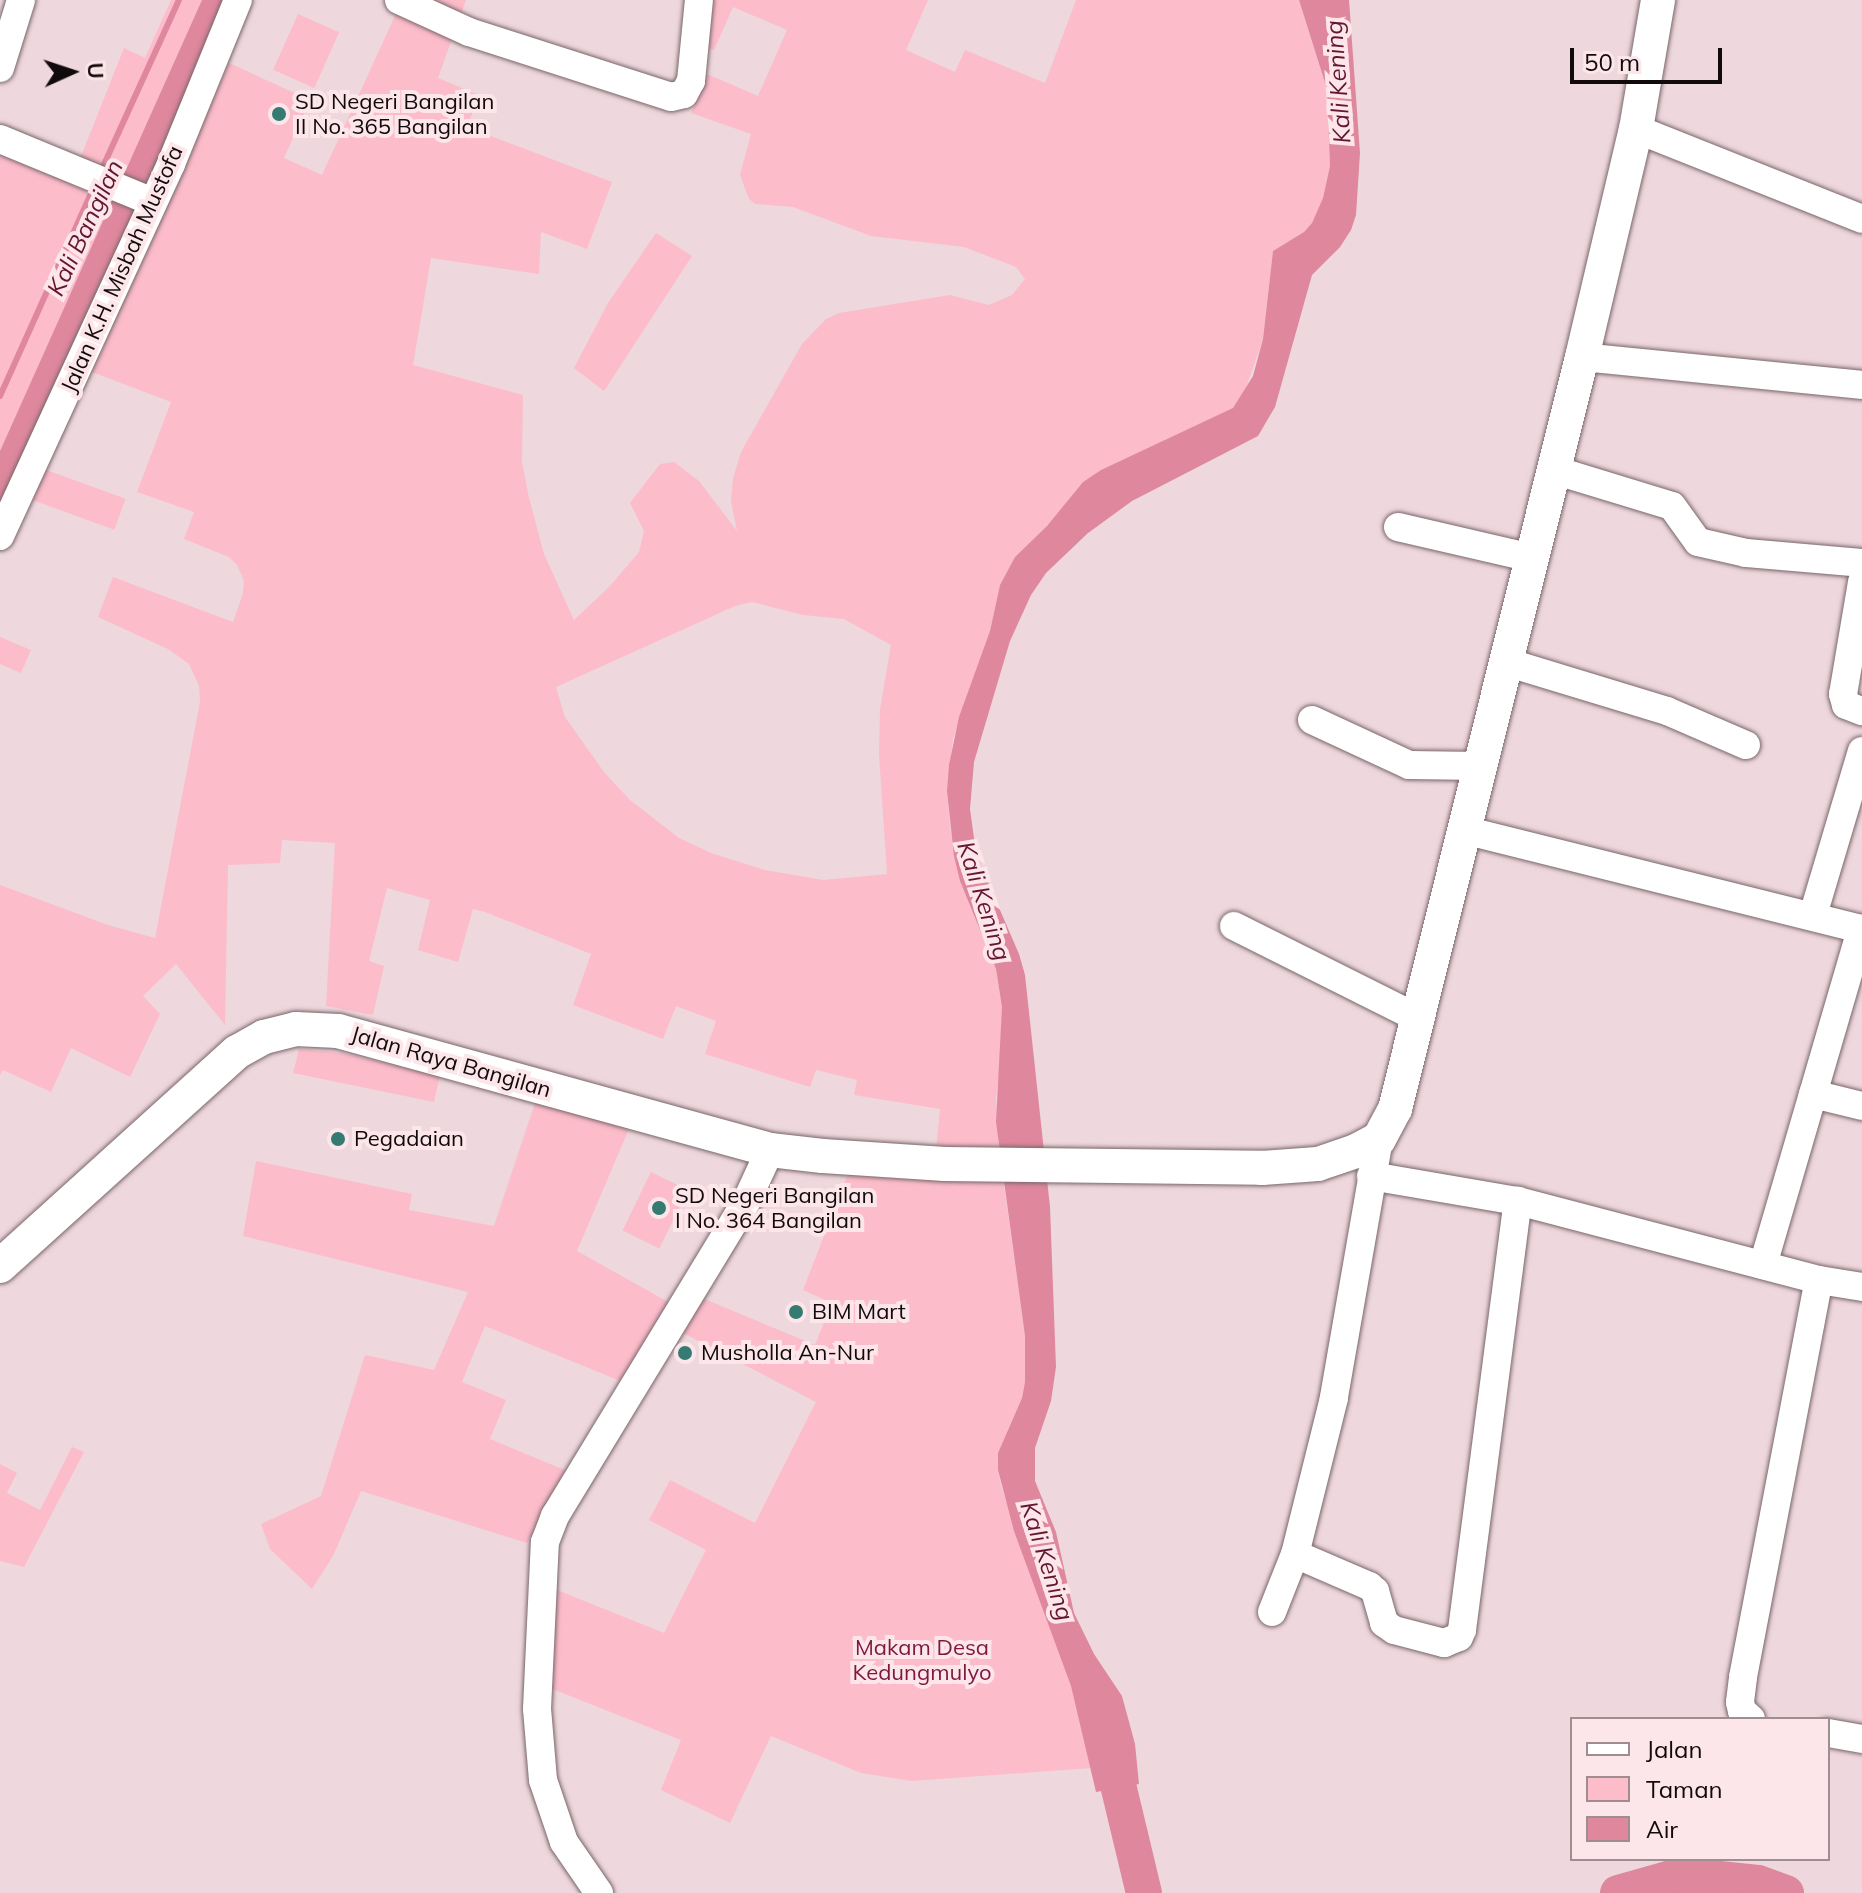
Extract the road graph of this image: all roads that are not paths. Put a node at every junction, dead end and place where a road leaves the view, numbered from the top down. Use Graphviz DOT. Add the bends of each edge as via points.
graph roads {
  1 [pos="21,0"];
  2 [pos="238,0"];
  3 [pos="399,0"];
  4 [pos="699,0"];
  5 [pos="1658,0"];
  6 [pos="0,68"];
  7 [pos="1636,129"];
  8 [pos="0,139"];
  9 [pos="150,201"];
  10 [pos="1862,219"];
  11 [pos="1582,357"];
  12 [pos="1862,385"];
  13 [pos="1554,470"];
  14 [pos="1398,527"];
  15 [pos="0,536"];
  16 [pos="1532,558"];
  17 [pos="1862,563"];
  18 [pos="1862,582"];
  19 [pos="1506,662"];
  20 [pos="1862,711"];
  21 [pos="1312,720"];
  22 [pos="1746,745"];
  23 [pos="1862,751"];
  24 [pos="1480,766"];
  25 [pos="1464,830"];
  26 [pos="1813,915"];
  27 [pos="1234,926"];
  28 [pos="1862,929"];
  29 [pos="1418,1018"];
  30 [pos="1813,1094"];
  31 [pos="1862,1106"];
  32 [pos="1379,1139"];
  33 [pos="770,1150"];
  34 [pos="1371,1176"];
  35 [pos="1518,1201"];
  36 [pos="1763,1265"];
  37 [pos="0,1266"];
  38 [pos="1819,1280"];
  39 [pos="1862,1287"];
  40 [pos="1295,1554"];
  41 [pos="1272,1612"];
  42 [pos="1749,1717"];
  43 [pos="1830,1733"];
  44 [pos="1862,1739"];
  45 [pos="599,1893"];
  1 -- 6 [label="street"];
  2 -- 9 [label="street, Jalan K.H. Misbah Mustofa"];
  3 -- 4 [label="street" via="482,36 671,97 684,94 691,81"];
  5 -- 7 [label="main road"];
  7 -- 10 [label="street"];
  7 -- 11 [label="main road"];
  8 -- 9 [label="street"];
  9 -- 15 [label="street, Jalan K.H. Misbah Mustofa"];
  11 -- 12 [label="street"];
  11 -- 13 [label="main road"];
  13 -- 16 [label="main road"];
  13 -- 17 [label="street" via="1672,506 1698,542 1746,553"];
  14 -- 16 [label="street"];
  16 -- 19 [label="main road"];
  18 -- 20 [label="street" via="1843,694 1846,705"];
  19 -- 22 [label="street" via="1667,711"];
  19 -- 24 [label="main road"];
  21 -- 24 [label="street" via="1409,765"];
  23 -- 26 [label="street"];
  24 -- 25 [label="main road"];
  25 -- 26 [label="street"];
  25 -- 29 [label="main road"];
  26 -- 28 [label="street"];
  27 -- 29 [label="street"];
  28 -- 30 [label="street"];
  29 -- 32 [label="main road" via="1395,1109"];
  30 -- 31 [label="street"];
  30 -- 36 [label="street"];
  32 -- 33 [label="main road, Jalan Raya Bangilan" via="1318,1164 1262,1168 982,1165"];
  32 -- 34 [label="street"];
  33 -- 37 [label="main road, Jalan Raya Bangilan" via="338,1031 296,1029 264,1037 237,1052"];
  33 -- 45 [label="street" via="747,1200 555,1516 545,1542 537,1709 543,1780 564,1842"];
  34 -- 35 [label="street"];
  34 -- 40 [label="street" via="1334,1398"];
  35 -- 36 [label="street"];
  35 -- 40 [label="street" via="1484,1483 1459,1637 1444,1643 1394,1630 1384,1623 1369,1586"];
  36 -- 38 [label="street"];
  38 -- 39 [label="street"];
  38 -- 42 [label="street" via="1743,1677 1740,1702"];
  40 -- 41 [label="street"];
  43 -- 44 [label="street"];
}
